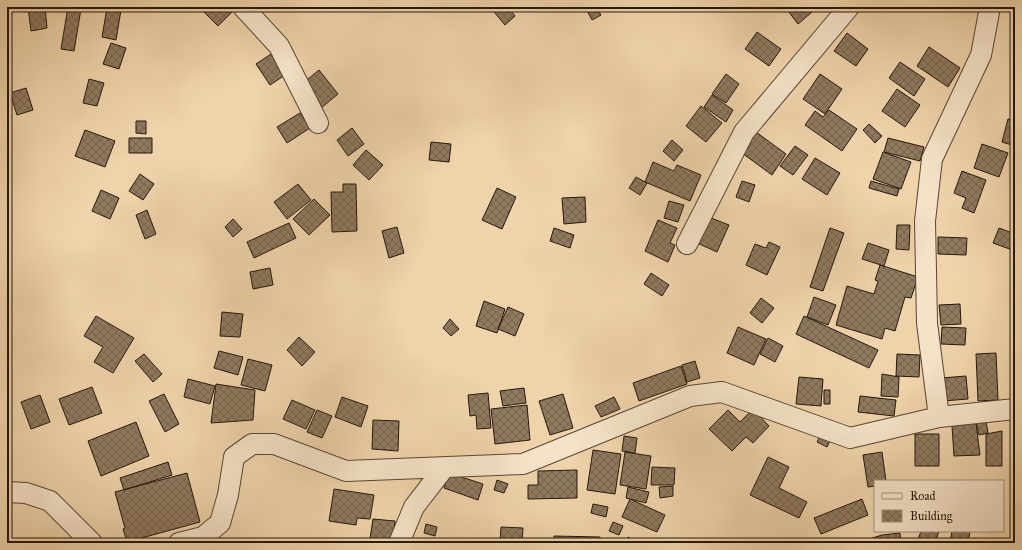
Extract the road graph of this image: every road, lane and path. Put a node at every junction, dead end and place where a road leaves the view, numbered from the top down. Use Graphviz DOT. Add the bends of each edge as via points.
graph roads {
  1 [pos="243,7"];
  2 [pos="849,7"];
  3 [pos="990,7"];
  4 [pos="318,123"];
  5 [pos="687,244"];
  6 [pos="1015,410"];
  7 [pos="939,417"];
  8 [pos="444,468"];
  9 [pos="7,492"];
  10 [pos="92,543"];
  11 [pos="179,543"];
  12 [pos="399,543"];
  1 -- 4 [label="street" via="279,46"];
  2 -- 5 [label="street" via="744,132"];
  3 -- 7 [label="street" via="982,55 932,159 925,221 927,323"];
  6 -- 7 [label="street"];
  7 -- 8 [label="street" via="850,438 722,392 690,396 523,464"];
  8 -- 11 [label="street" via="346,472 274,444 252,444 234,457 228,495 220,523 203,537"];
  8 -- 12 [label="street" via="414,507"];
  9 -- 10 [label="street" via="26,493 50,501"];
}
